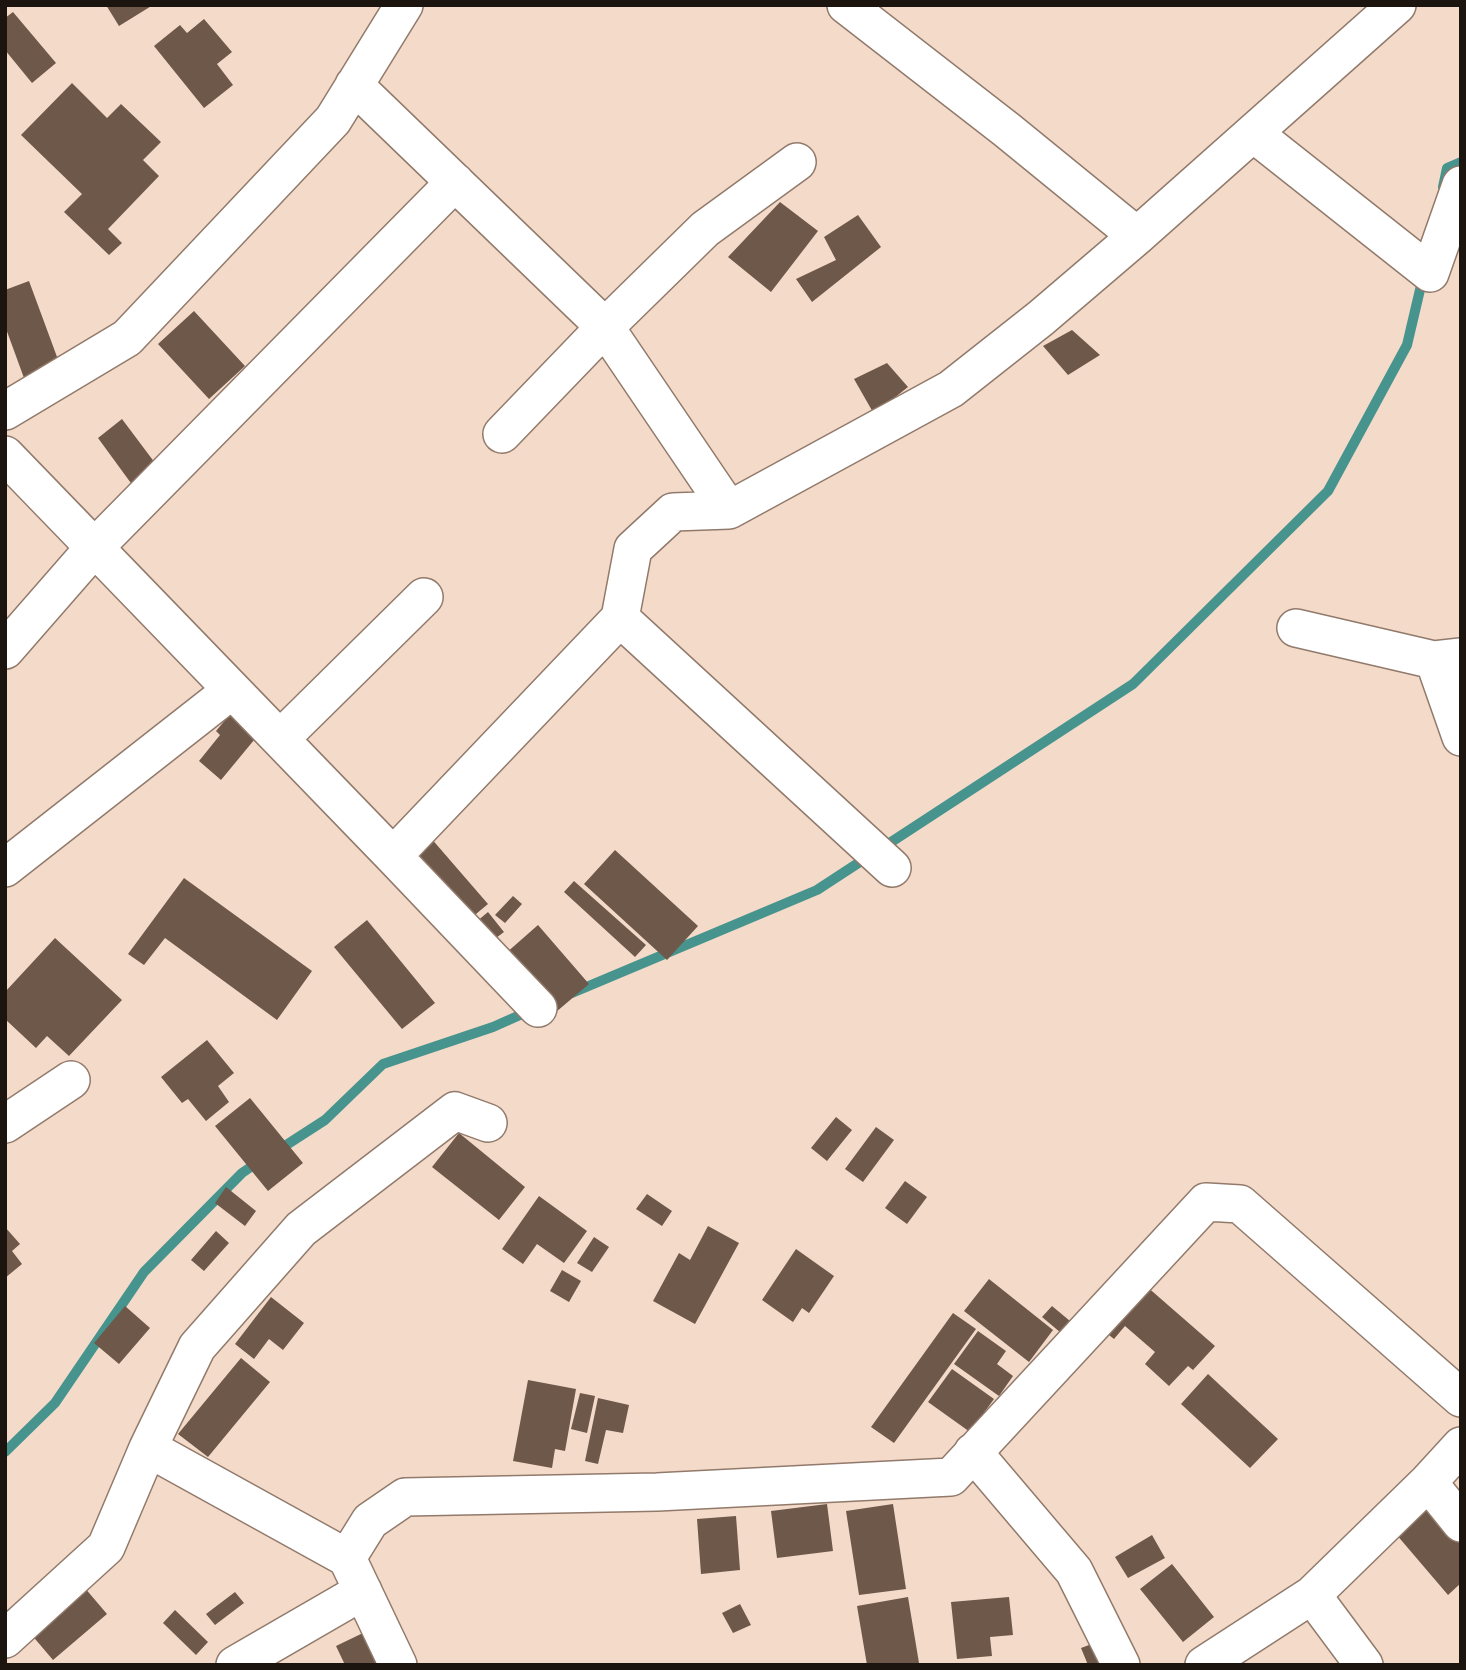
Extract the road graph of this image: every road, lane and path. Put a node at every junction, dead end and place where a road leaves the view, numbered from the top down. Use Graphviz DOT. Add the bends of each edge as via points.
graph roads {
  1 [pos="404,5"];
  2 [pos="846,5"];
  3 [pos="1397,5"];
  4 [pos="355,85"];
  5 [pos="1253,133"];
  6 [pos="797,162"];
  7 [pos="455,182"];
  8 [pos="1461,185"];
  9 [pos="1137,236"];
  10 [pos="605,327"];
  11 [pos="5,411"];
  12 [pos="502,434"];
  13 [pos="5,455"];
  14 [pos="729,510"];
  15 [pos="94,548"];
  16 [pos="424,597"];
  17 [pos="620,618"];
  18 [pos="1296,628"];
  19 [pos="5,650"];
  20 [pos="1448,659"];
  21 [pos="232,690"];
  22 [pos="1461,737"];
  23 [pos="280,739"];
  24 [pos="393,856"];
  25 [pos="5,868"];
  26 [pos="892,868"];
  27 [pos="538,1008"];
  28 [pos="71,1080"];
  29 [pos="488,1123"];
  30 [pos="5,1124"];
  31 [pos="1461,1398"];
  32 [pos="1461,1446"];
  33 [pos="148,1448"];
  34 [pos="973,1452"];
  35 [pos="1428,1482"];
  36 [pos="1461,1523"];
  37 [pos="347,1558"];
  38 [pos="363,1591"];
  39 [pos="1312,1595"];
  40 [pos="5,1639"];
  41 [pos="236,1665"];
  42 [pos="398,1665"];
  43 [pos="1121,1665"];
  44 [pos="1204,1665"];
  45 [pos="1364,1665"];
  1 -- 4 [label="street"];
  2 -- 9 [label="street"];
  3 -- 5 [label="street"];
  4 -- 7 [label="street"];
  4 -- 11 [label="street" via="333,120 127,338"];
  5 -- 8 [label="street" via="1430,273"];
  5 -- 9 [label="street"];
  6 -- 10 [label="street" via="705,229"];
  7 -- 10 [label="street"];
  7 -- 15 [label="street"];
  9 -- 14 [label="street" via="951,390"];
  10 -- 12 [label="street"];
  10 -- 14 [label="street"];
  13 -- 15 [label="street"];
  14 -- 17 [label="street" via="673,512 633,549"];
  15 -- 19 [label="street"];
  15 -- 21 [label="street"];
  16 -- 23 [label="street"];
  17 -- 24 [label="street"];
  17 -- 26 [label="street"];
  18 -- 20 [label="street"];
  20 -- 22 [label="street"];
  21 -- 23 [label="street"];
  21 -- 25 [label="street"];
  23 -- 24 [label="street"];
  24 -- 27 [label="street"];
  28 -- 30 [label="street"];
  29 -- 33 [label="street" via="455,1111 301,1228 197,1347"];
  31 -- 34 [label="street" via="1240,1204 1206,1202"];
  32 -- 35 [label="street"];
  33 -- 37 [label="street"];
  33 -- 40 [label="street" via="106,1547"];
  34 -- 37 [label="street" via="951,1476 657,1492 405,1497 370,1521"];
  34 -- 43 [label="street" via="1074,1571"];
  35 -- 36 [label="street"];
  35 -- 39 [label="street"];
  37 -- 38 [label="street"];
  38 -- 41 [label="street"];
  38 -- 42 [label="street"];
  39 -- 44 [label="street"];
  39 -- 45 [label="street"];
}
